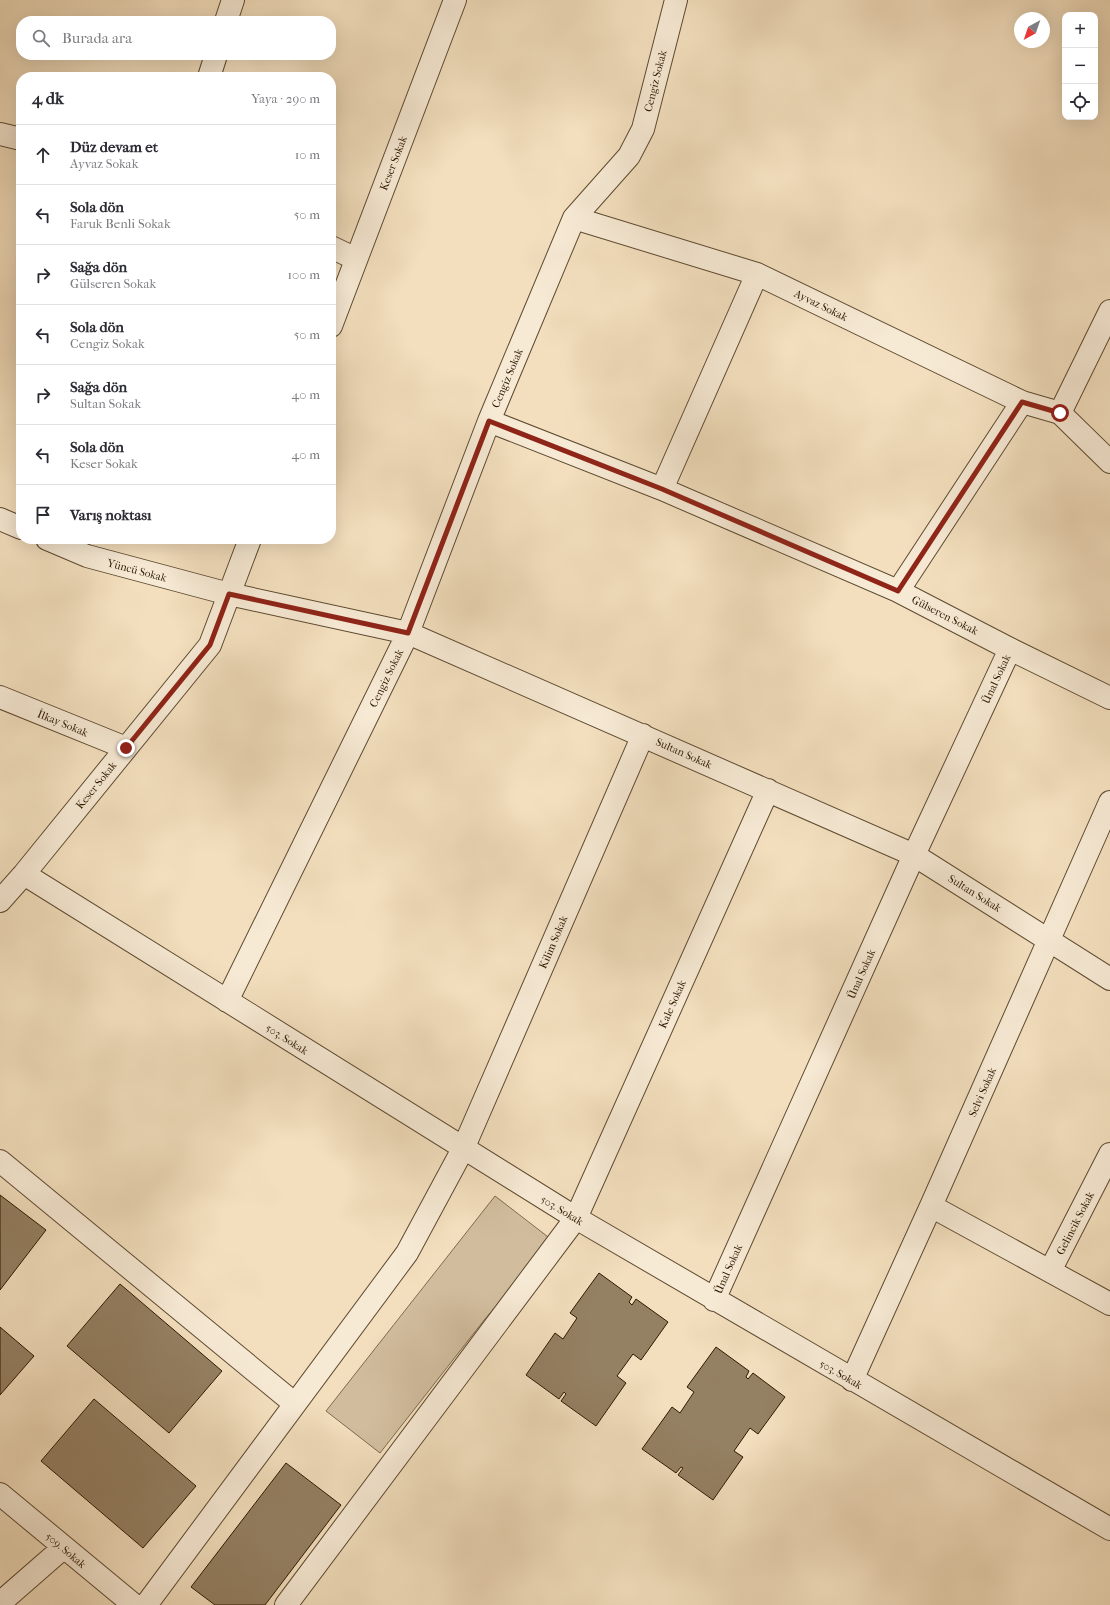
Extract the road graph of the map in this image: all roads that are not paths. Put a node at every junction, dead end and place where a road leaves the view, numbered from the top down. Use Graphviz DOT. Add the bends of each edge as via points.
graph roads {
  1 [pos="232,0"];
  2 [pos="455,0"];
  3 [pos="676,0"];
  4 [pos="227,16"];
  5 [pos="214,60"];
  6 [pos="211,72"];
  7 [pos="574,218"];
  8 [pos="336,249"];
  9 [pos="356,259"];
  10 [pos="757,274"];
  11 [pos="1110,311"];
  12 [pos="336,313"];
  13 [pos="1022,402"];
  14 [pos="1060,413"];
  15 [pos="489,421"];
  16 [pos="1110,462"];
  17 [pos="662,489"];
  18 [pos="0,519"];
  19 [pos="16,526"];
  20 [pos="59,544"];
  21 [pos="248,544"];
  22 [pos="898,591"];
  23 [pos="229,594"];
  24 [pos="408,633"];
  25 [pos="1010,649"];
  26 [pos="0,697"];
  27 [pos="1110,698"];
  28 [pos="642,735"];
  29 [pos="126,748"];
  30 [pos="768,790"];
  31 [pos="1110,802"];
  32 [pos="914,855"];
  33 [pos="24,874"];
  34 [pos="0,901"];
  35 [pos="1048,939"];
  36 [pos="1110,979"];
  37 [pos="227,1002"];
  38 [pos="463,1149"];
  39 [pos="1110,1154"];
  40 [pos="0,1161"];
  41 [pos="931,1206"];
  42 [pos="576,1218"];
  43 [pos="1050,1271"];
  44 [pos="714,1300"];
  45 [pos="1110,1304"];
  46 [pos="852,1380"];
  47 [pos="295,1404"];
  48 [pos="0,1494"];
  49 [pos="1110,1529"];
  50 [pos="63,1548"];
  51 [pos="0,1603"];
  52 [pos="134,1605"];
  53 [pos="146,1605"];
  54 [pos="286,1605"];
  1 -- 4 [label="street"];
  2 -- 9 [label="street, Keser Sokak"];
  3 -- 7 [label="street, Cengiz Sokak" via="643,129 629,156"];
  5 -- 6 [label="street"];
  7 -- 10 [label="street, Ayvaz Sokak"];
  7 -- 15 [label="street, Cengiz Sokak"];
  8 -- 9 [label="street"];
  9 -- 12 [label="street, Keser Sokak"];
  10 -- 13 [label="street, Ayvaz Sokak"];
  10 -- 17 [label="street"];
  11 -- 14 [label="street"];
  13 -- 14 [label="street, Ayvaz Sokak"];
  13 -- 22 [label="street"];
  14 -- 16 [label="street"];
  15 -- 17 [label="street, Gülseren Sokak"];
  15 -- 24 [label="street, Cengiz Sokak"];
  17 -- 22 [label="street, Gülseren Sokak"];
  18 -- 19 [label="street"];
  20 -- 23 [label="street, Yüncü Sokak" via="87,556"];
  21 -- 23 [label="street, Keser Sokak"];
  22 -- 25 [label="street, Gülseren Sokak"];
  23 -- 24 [label="street, Sultan Sokak"];
  23 -- 29 [label="street, Keser Sokak" via="210,645"];
  24 -- 28 [label="street, Sultan Sokak"];
  24 -- 37 [label="street, Cengiz Sokak"];
  25 -- 27 [label="street, Gülseren Sokak"];
  25 -- 32 [label="street, Ünal Sokak"];
  26 -- 29 [label="street, İlkay Sokak"];
  28 -- 30 [label="street, Sultan Sokak"];
  28 -- 38 [label="street, Kilim Sokak"];
  29 -- 33 [label="street, Keser Sokak"];
  30 -- 32 [label="street, Sultan Sokak"];
  30 -- 42 [label="street, Kale Sokak"];
  31 -- 35 [label="street, Selvi Sokak"];
  32 -- 35 [label="street, Sultan Sokak"];
  32 -- 44 [label="street, Ünal Sokak"];
  33 -- 34 [label="street, Keser Sokak"];
  33 -- 37 [label="street, 503. Sokak"];
  35 -- 36 [label="street, Sultan Sokak"];
  35 -- 41 [label="street, Selvi Sokak"];
  37 -- 38 [label="street, 503. Sokak"];
  38 -- 42 [label="street, 503. Sokak"];
  38 -- 47 [label="street, Kilim Sokak" via="407,1253"];
  39 -- 43 [label="street, Gelincik Sokak"];
  40 -- 47 [label="street"];
  41 -- 43 [label="street"];
  41 -- 46 [label="street, Selvi Sokak"];
  42 -- 44 [label="street, 503. Sokak"];
  42 -- 54 [label="street, Kale Sokak"];
  43 -- 45 [label="street"];
  44 -- 46 [label="street, 503. Sokak"];
  46 -- 49 [label="street, 503. Sokak"];
  47 -- 53 [label="street, Kilim Sokak"];
  48 -- 50 [label="street, 509. Sokak"];
  50 -- 51 [label="street"];
  50 -- 52 [label="street, 509. Sokak"];
}
